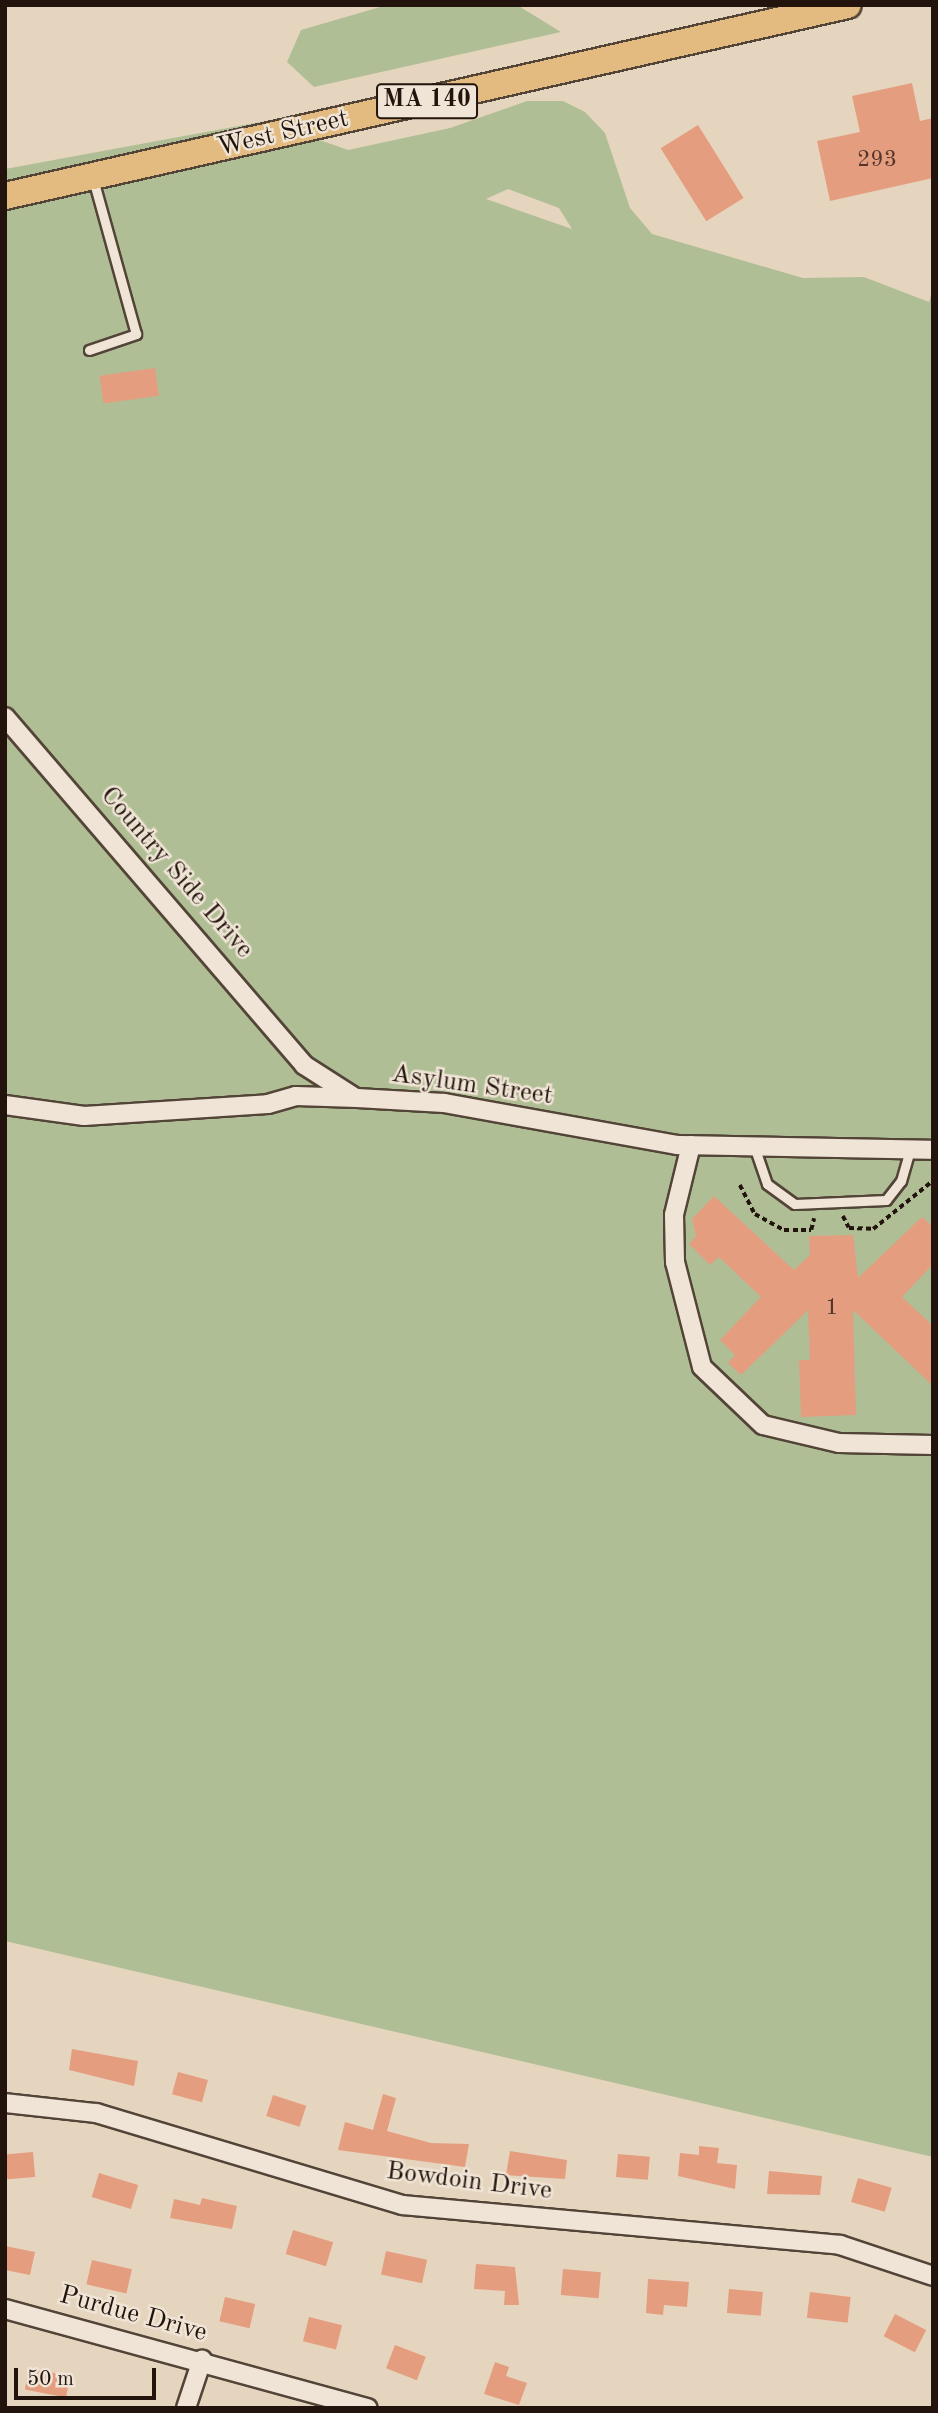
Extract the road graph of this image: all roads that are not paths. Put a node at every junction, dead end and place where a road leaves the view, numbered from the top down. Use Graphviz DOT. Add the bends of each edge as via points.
graph roads {
  1 [pos="848,5"];
  2 [pos="92,177"];
  3 [pos="5,196"];
  4 [pos="89,350"];
  5 [pos="5,717"];
  6 [pos="304,1065"];
  7 [pos="296,1096"];
  8 [pos="357,1098"];
  9 [pos="5,1105"];
  10 [pos="691,1145"];
  11 [pos="754,1146"];
  12 [pos="910,1149"];
  13 [pos="933,1150"];
  14 [pos="933,1445"];
  15 [pos="5,2103"];
  16 [pos="933,2276"];
  17 [pos="5,2309"];
  18 [pos="202,2360"];
  19 [pos="186,2408"];
  20 [pos="368,2408"];
  1 -- 2 [label="main road, West Street / MA 140"];
  2 -- 3 [label="main road, West Street / MA 140"];
  2 -- 4 [label="lane" via="136,334"];
  5 -- 6 [label="street, Country Side Drive"];
  6 -- 7 [label="street" via="307,1077"];
  6 -- 8 [label="street, Country Side Drive"];
  7 -- 8 [label="street, Asylum Street"];
  7 -- 9 [label="street, Asylum Street" via="256,1105 84,1116"];
  8 -- 10 [label="street, Asylum Street" via="444,1103"];
  10 -- 11 [label="street, Asylum Street"];
  10 -- 14 [label="street" via="674,1215 675,1262 702,1367 763,1425 839,1443"];
  11 -- 12 [label="street, Asylum Street"];
  11 -- 12 [label="lane" via="767,1184 795,1204 886,1200 901,1181"];
  12 -- 13 [label="street, Asylum Street"];
  15 -- 16 [label="street, Bowdoin Drive" via="96,2113 403,2205 840,2245"];
  17 -- 18 [label="street, Purdue Drive"];
  18 -- 19 [label="street"];
  18 -- 20 [label="street, Purdue Drive"];
}
